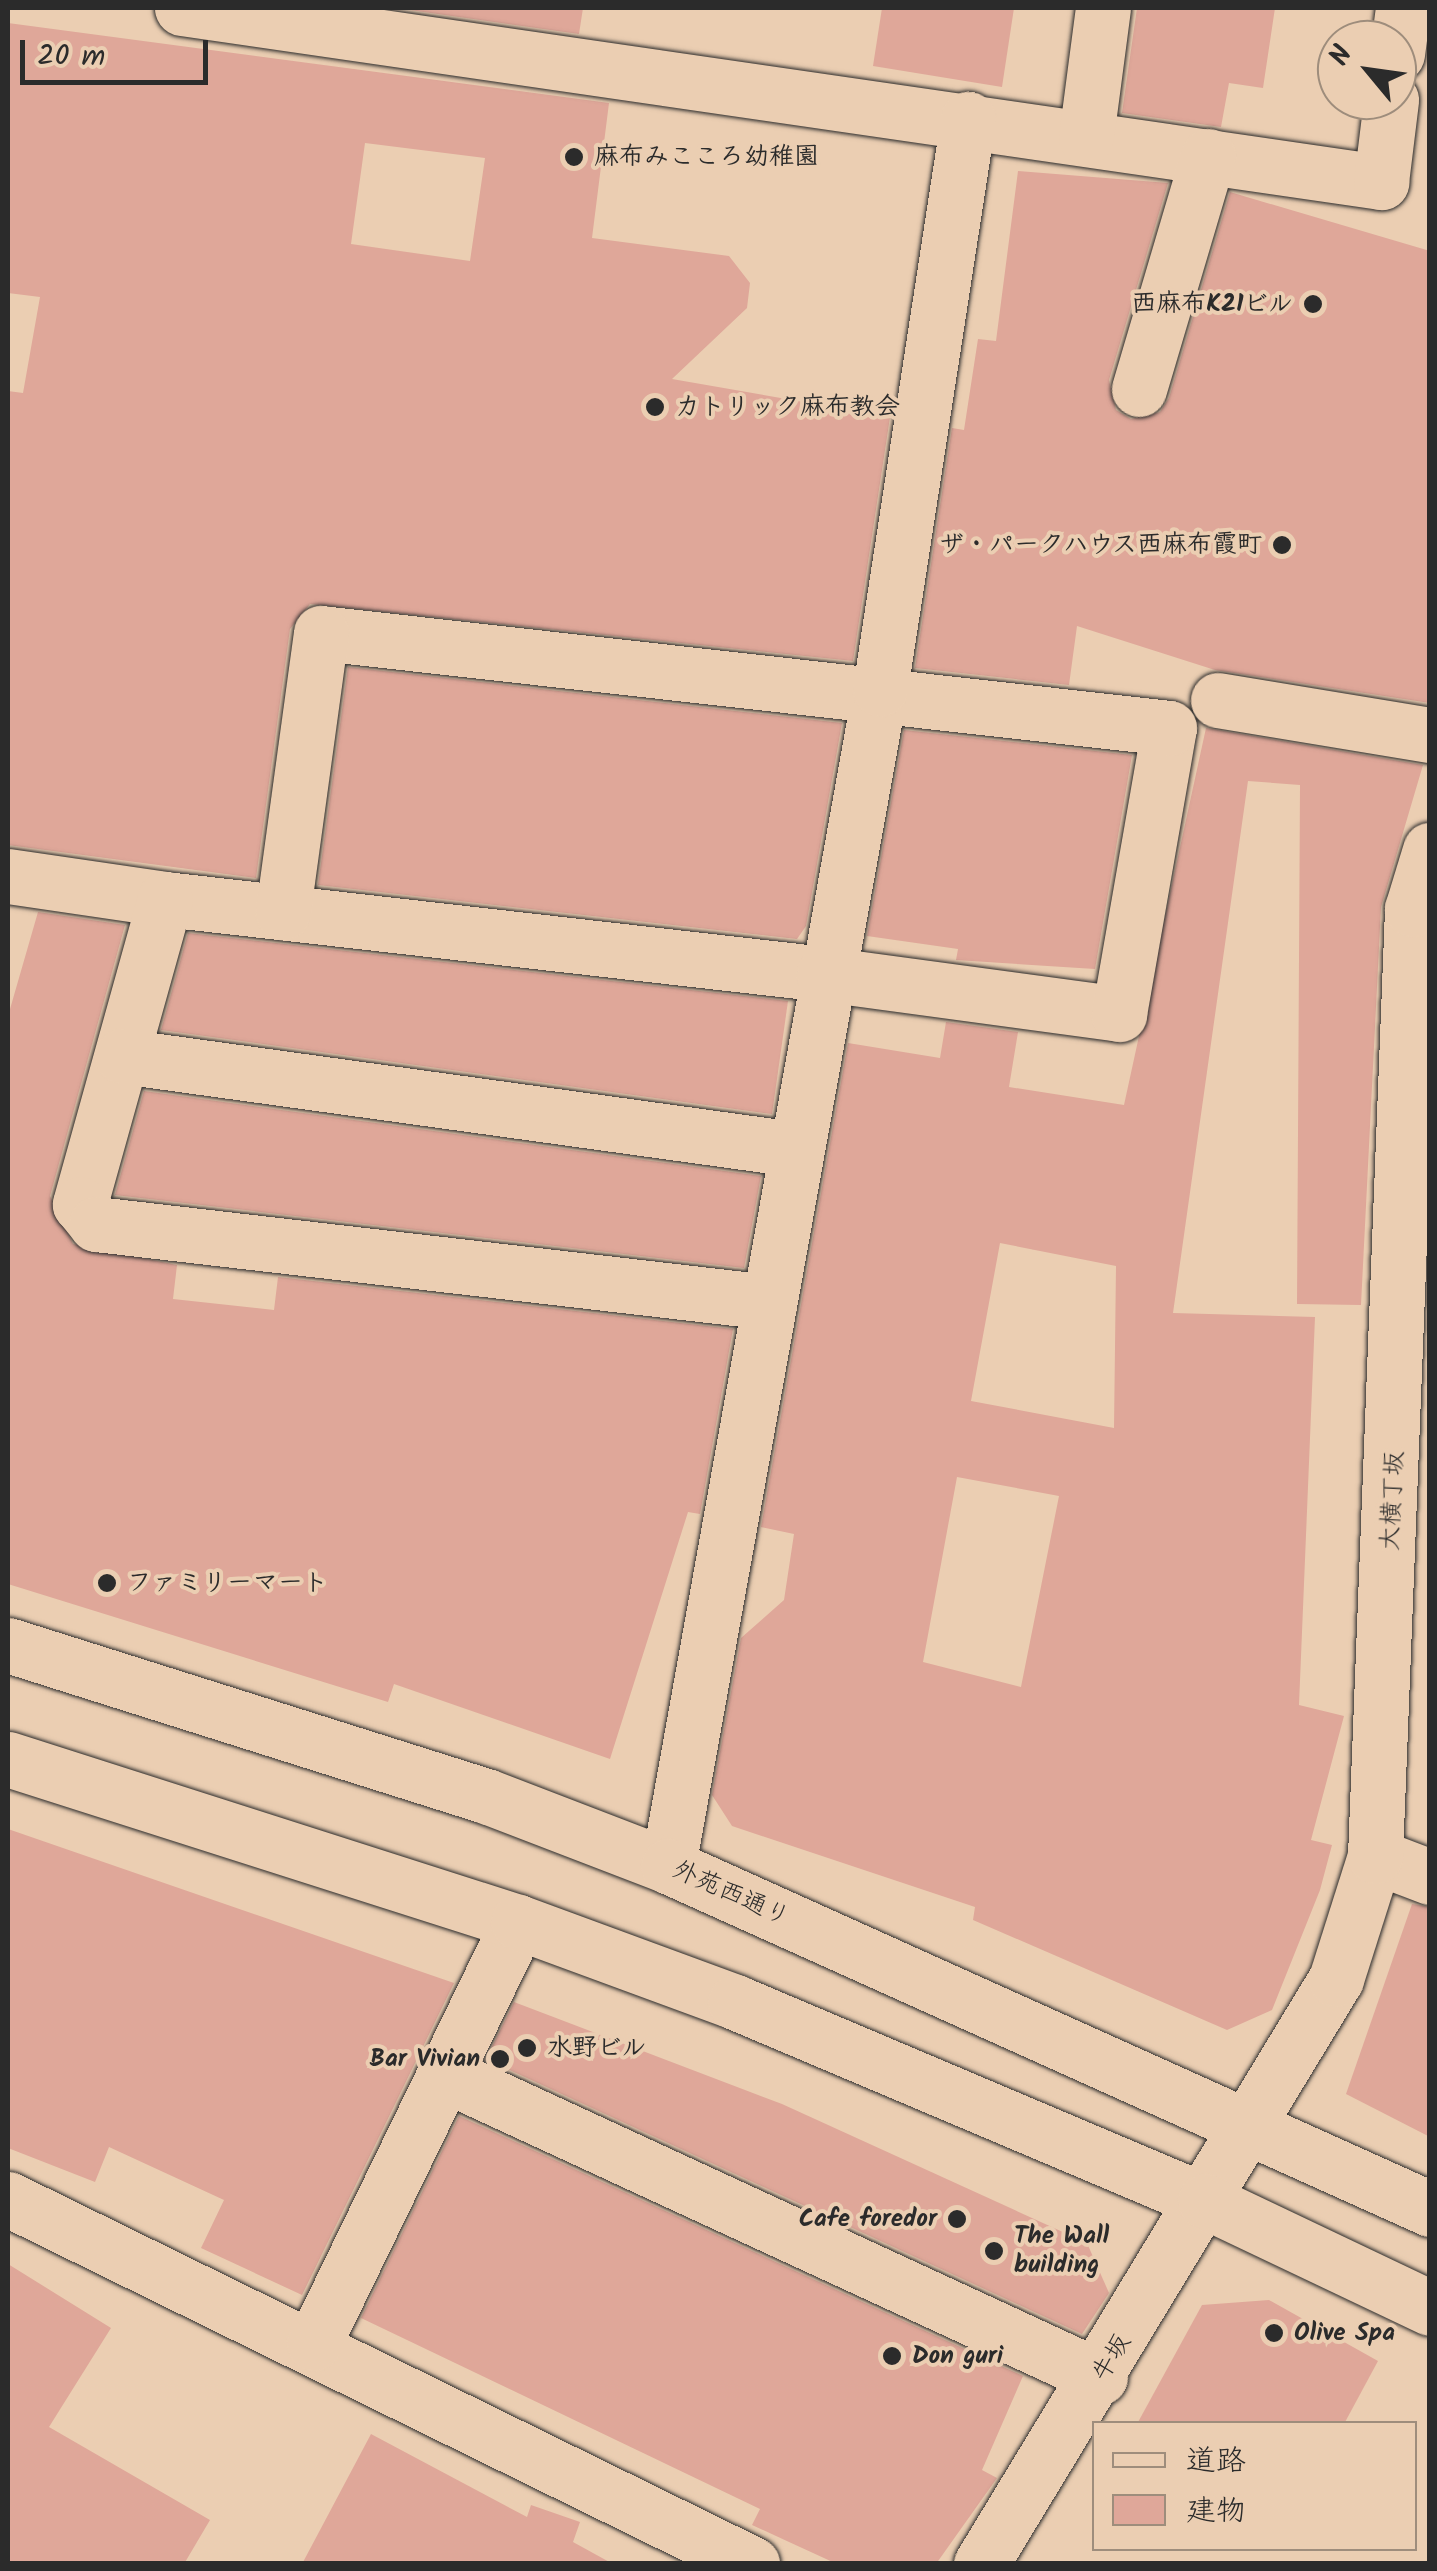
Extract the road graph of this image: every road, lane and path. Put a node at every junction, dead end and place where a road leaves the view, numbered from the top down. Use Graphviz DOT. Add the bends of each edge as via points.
graph roads {
  1 [pos="182,8"];
  2 [pos="1103,8"];
  3 [pos="247,11"];
  4 [pos="968,120"];
  5 [pos="1389,120"];
  6 [pos="1086,137"];
  7 [pos="1208,156"];
  8 [pos="1140,390"];
  9 [pos="880,688"];
  10 [pos="1218,700"];
  11 [pos="1430,735"];
  12 [pos="1430,850"];
  13 [pos="8,876"];
  14 [pos="165,899"];
  15 [pos="284,912"];
  16 [pos="824,974"];
  17 [pos="122,1056"];
  18 [pos="794,1149"];
  19 [pos="769,1302"];
  20 [pos="8,1645"];
  21 [pos="8,1759"];
  22 [pos="1375,1856"];
  23 [pos="668,1866"];
  24 [pos="1430,1877"];
  25 [pos="518,1922"];
  26 [pos="450,2076"];
  27 [pos="1250,2124"];
  28 [pos="8,2198"];
  29 [pos="1206,2200"];
  30 [pos="1430,2209"];
  31 [pos="1430,2308"];
  32 [pos="314,2343"];
  33 [pos="1100,2377"];
  34 [pos="752,2564"];
  35 [pos="981,2564"];
  1 -- 3 [label="street"];
  2 -- 6 [label="street"];
  3 -- 4 [label="street"];
  4 -- 6 [label="street"];
  4 -- 9 [label="street"];
  5 -- 7 [label="street" via="1381,182"];
  6 -- 7 [label="street"];
  7 -- 8 [label="street"];
  9 -- 15 [label="street" via="321,633"];
  9 -- 16 [label="street"];
  9 -- 16 [label="street" via="1169,728 1119,1014"];
  10 -- 11 [label="street"];
  12 -- 22 [label="street, 大横丁坂" via="1412,909"];
  13 -- 14 [label="street"];
  14 -- 15 [label="street"];
  14 -- 17 [label="street"];
  15 -- 16 [label="street"];
  16 -- 18 [label="street"];
  17 -- 18 [label="street"];
  17 -- 19 [label="street" via="80,1204 96,1224"];
  18 -- 19 [label="street"];
  19 -- 23 [label="street"];
  20 -- 23 [label="street, 外苑西通り" via="486,1796"];
  21 -- 25 [label="street"];
  22 -- 24 [label="street"];
  22 -- 27 [label="street, 大横丁坂" via="1336,1979"];
  23 -- 27 [label="street, 外苑西通り"];
  25 -- 26 [label="street"];
  25 -- 29 [label="street"];
  26 -- 32 [label="street"];
  26 -- 33 [label="street"];
  27 -- 29 [label="street, 牛坂"];
  27 -- 30 [label="street, 外苑西通り"];
  28 -- 32 [label="street"];
  29 -- 31 [label="street"];
  29 -- 33 [label="street, 牛坂"];
  32 -- 34 [label="street"];
  33 -- 35 [label="street, 牛坂"];
}
